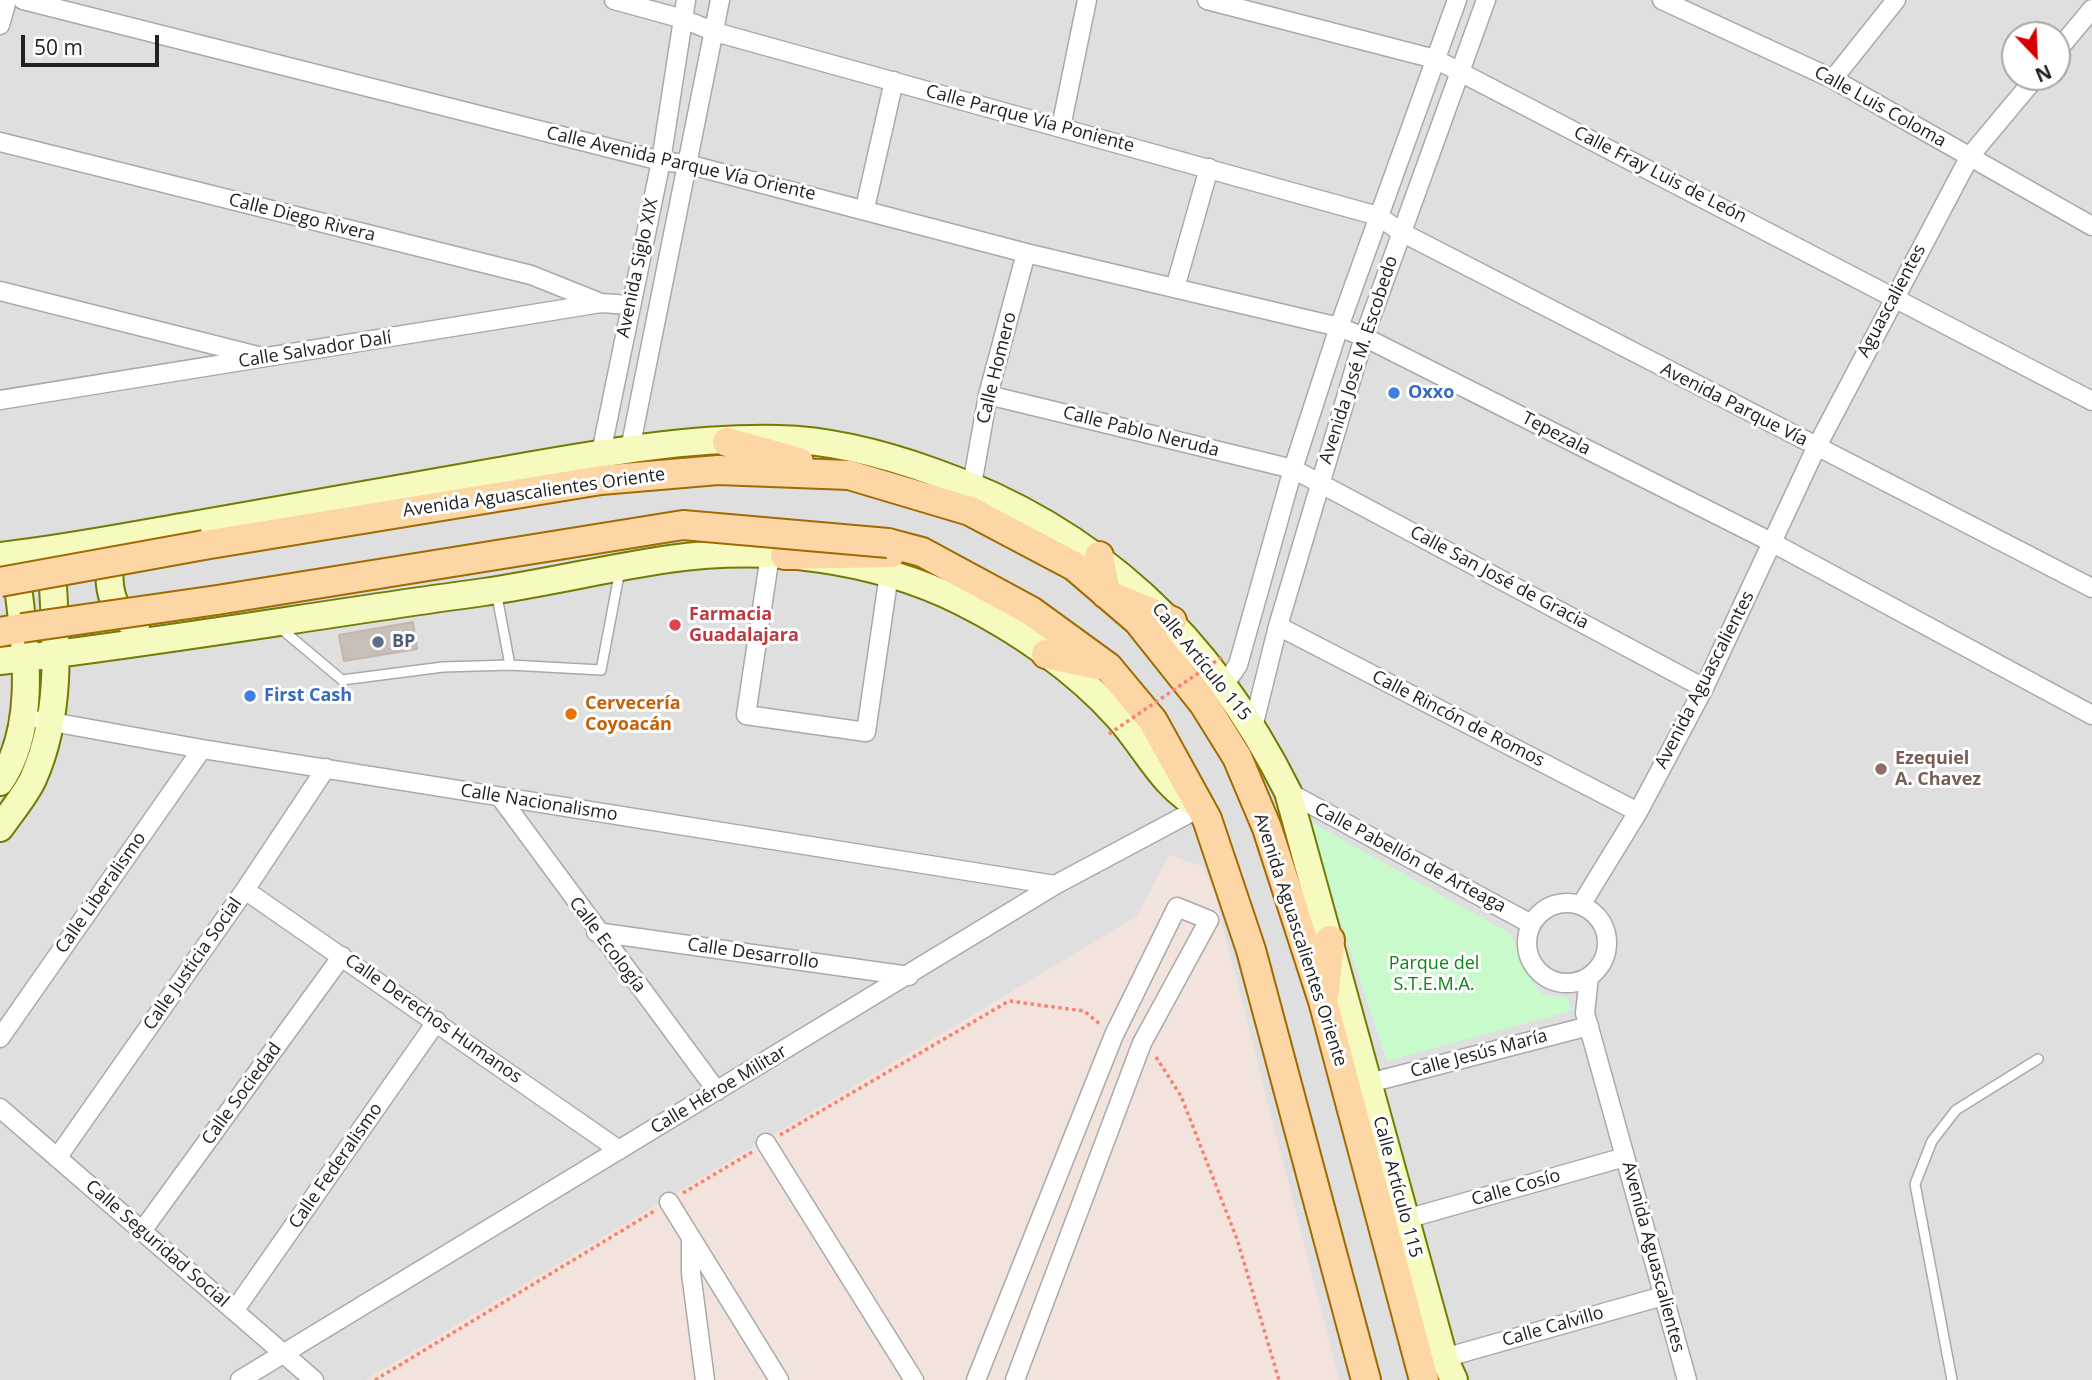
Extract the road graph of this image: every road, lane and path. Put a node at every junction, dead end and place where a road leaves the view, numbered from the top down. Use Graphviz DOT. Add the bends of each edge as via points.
graph roads {
  1 [pos="7,0"];
  2 [pos="23,0"];
  3 [pos="614,0"];
  4 [pos="686,0"];
  5 [pos="720,0"];
  6 [pos="1087,0"];
  7 [pos="1207,0"];
  8 [pos="1457,0"];
  9 [pos="1486,0"];
  10 [pos="1662,0"];
  11 [pos="1896,0"];
  12 [pos="2092,9"];
  13 [pos="682,19"];
  14 [pos="0,25"];
  15 [pos="715,32"];
  16 [pos="2071,34"];
  17 [pos="1435,59"];
  18 [pos="1460,71"];
  19 [pos="1833,79"];
  20 [pos="894,81"];
  21 [pos="2024,91"];
  22 [pos="1061,127"];
  23 [pos="0,142"];
  24 [pos="1970,156"];
  25 [pos="661,161"];
  26 [pos="687,164"];
  27 [pos="1209,168"];
  28 [pos="865,208"];
  29 [pos="1378,216"];
  30 [pos="2092,226"];
  31 [pos="1401,232"];
  32 [pos="1026,253"];
  33 [pos="1175,288"];
  34 [pos="0,291"];
  35 [pos="1894,296"];
  36 [pos="601,303"];
  37 [pos="630,305"];
  38 [pos="1339,327"];
  39 [pos="1364,337"];
  40 [pos="268,358"];
  41 [pos="988,395"];
  42 [pos="0,400"];
  43 [pos="2092,401"];
  44 [pos="727,442"];
  45 [pos="1816,448"];
  46 [pos="630,449"];
  47 [pos="601,453"];
  48 [pos="1293,469"];
  49 [pos="849,475"];
  50 [pos="1321,483"];
  51 [pos="972,485"];
  52 [pos="132,536"];
  53 [pos="1773,542"];
  54 [pos="51,548"];
  55 [pos="922,552"];
  56 [pos="7,555"];
  57 [pos="778,555"];
  58 [pos="1099,556"];
  59 [pos="621,567"];
  60 [pos="889,574"];
  61 [pos="0,582"];
  62 [pos="2092,588"];
  63 [pos="496,590"];
  64 [pos="1106,594"];
  65 [pos="273,621"];
  66 [pos="1172,621"];
  67 [pos="1278,626"];
  68 [pos="0,632"];
  69 [pos="166,637"];
  70 [pos="55,654"];
  71 [pos="1046,654"];
  72 [pos="1222,657"];
  73 [pos="12,660"];
  74 [pos="510,665"];
  75 [pos="1108,667"];
  76 [pos="1224,685"];
  77 [pos="1704,688"];
  78 [pos="2092,715"];
  79 [pos="24,719"];
  80 [pos="53,721"];
  81 [pos="1253,727"];
  82 [pos="1109,734"];
  83 [pos="202,749"];
  84 [pos="326,768"];
  85 [pos="0,782"];
  86 [pos="1288,792"];
  87 [pos="500,797"];
  88 [pos="1200,807"];
  89 [pos="1639,812"];
  90 [pos="0,828"];
  91 [pos="1055,885"];
  92 [pos="245,890"];
  93 [pos="1581,905"];
  94 [pos="1531,924"];
  95 [pos="596,932"];
  96 [pos="1330,940"];
  97 [pos="342,956"];
  98 [pos="909,976"];
  99 [pos="1589,977"];
  100 [pos="1559,983"];
  101 [pos="1324,1001"];
  102 [pos="1587,1019"];
  103 [pos="437,1021"];
  104 [pos="1114,1035"];
  105 [pos="0,1038"];
  106 [pos="1142,1044"];
  107 [pos="2038,1059"];
  108 [pos="1369,1083"];
  109 [pos="717,1091"];
  110 [pos="0,1108"];
  111 [pos="766,1143"];
  112 [pos="619,1150"];
  113 [pos="1625,1157"];
  114 [pos="57,1158"];
  115 [pos="669,1202"];
  116 [pos="1406,1219"];
  117 [pos="142,1231"];
  118 [pos="691,1238"];
  119 [pos="1662,1297"];
  120 [pos="234,1311"];
  121 [pos="284,1354"];
  122 [pos="1449,1369"];
  123 [pos="240,1380"];
  124 [pos="314,1380"];
  125 [pos="376,1380"];
  126 [pos="705,1380"];
  127 [pos="779,1380"];
  128 [pos="914,1380"];
  129 [pos="976,1380"];
  130 [pos="1015,1380"];
  131 [pos="1279,1380"];
  132 [pos="1366,1380"];
  133 [pos="1424,1380"];
  134 [pos="1687,1380"];
  135 [pos="1952,1380"];
  1 -- 14 [label="street"];
  2 -- 25 [label="street, Calle Avenida Parque Vía Oriente"];
  3 -- 13 [label="street, Calle Parque Vía Poniente"];
  4 -- 13 [label="street, Avenida Siglo XIX"];
  5 -- 15 [label="street, Avenida Siglo XIX"];
  6 -- 22 [label="street"];
  7 -- 17 [label="street, Calle Fray Luis de León"];
  8 -- 17 [label="street, Avenida José M. Escobedo"];
  9 -- 18 [label="street, Avenida José M. Escobedo"];
  10 -- 19 [label="street, Calle Luis Coloma"];
  11 -- 19 [label="street"];
  12 -- 16 [label="street"];
  13 -- 15 [label="street, Calle Parque Vía Poniente"];
  13 -- 25 [label="street, Avenida Siglo XIX"];
  15 -- 20 [label="street, Calle Parque Vía Poniente"];
  15 -- 26 [label="street, Avenida Siglo XIX"];
  17 -- 18 [label="street, Calle Fray Luis de León"];
  17 -- 29 [label="street, Avenida José M. Escobedo"];
  18 -- 31 [label="street, Avenida José M. Escobedo"];
  18 -- 35 [label="street, Calle Fray Luis de León"];
  19 -- 24 [label="street, Calle Luis Coloma"];
  20 -- 22 [label="street, Calle Parque Vía Poniente"];
  20 -- 28 [label="street"];
  21 -- 24 [label="street, Aguascalientes"];
  22 -- 27 [label="street, Calle Parque Vía Poniente"];
  23 -- 36 [label="street, Calle Diego Rivera" via="531,275"];
  24 -- 30 [label="street, Calle Luis Coloma"];
  24 -- 35 [label="street, Aguascalientes"];
  25 -- 26 [label="street, Calle Avenida Parque Vía Oriente"];
  25 -- 37 [label="street, Avenida Siglo XIX"];
  26 -- 28 [label="street, Calle Avenida Parque Vía Oriente"];
  26 -- 46 [label="street, Avenida Siglo XIX"];
  27 -- 29 [label="street, Calle Parque Vía Poniente"];
  27 -- 33 [label="street"];
  28 -- 32 [label="street, Calle Avenida Parque Vía Oriente"];
  29 -- 31 [label="street, Avenida Parque Vía"];
  29 -- 38 [label="street, Avenida José M. Escobedo"];
  31 -- 39 [label="street, Avenida José M. Escobedo"];
  31 -- 45 [label="street, Avenida Parque Vía"];
  32 -- 33 [label="street, Calle Avenida Parque Vía Oriente"];
  32 -- 41 [label="street, Calle Homero"];
  33 -- 38 [label="street, Calle Avenida Parque Vía Oriente"];
  34 -- 40 [label="street"];
  35 -- 43 [label="street, Calle Fray Luis de León"];
  35 -- 45 [label="street, Aguascalientes"];
  36 -- 37 [label="street, Calle Salvador Dalí"];
  36 -- 40 [label="street, Calle Salvador Dalí"];
  37 -- 47 [label="street, Avenida Siglo XIX"];
  38 -- 39 [label="street, Tepezala"];
  38 -- 48 [label="street, Avenida José M. Escobedo"];
  39 -- 50 [label="street, Avenida José M. Escobedo"];
  39 -- 53 [label="street, Tepezala"];
  40 -- 42 [label="street, Calle Salvador Dalí"];
  41 -- 48 [label="street, Calle Pablo Neruda"];
  41 -- 51 [label="street, Calle Homero"];
  44 -- 46 [label="street, Calle Artículo 115"];
  44 -- 49 [label="main road"];
  44 -- 51 [label="street, Calle Artículo 115" via="779,439 832,444 891,457"];
  45 -- 53 [label="street, Avenida Aguascalientes"];
  45 -- 62 [label="street, Avenida Parque Vía"];
  46 -- 47 [label="street, Avenida Aguascalientes Oriente"];
  47 -- 52 [label="street, Avenida Aguascalientes Oriente"];
  48 -- 50 [label="street, Calle San José de Gracia"];
  48 -- 76 [label="street, Avenida José M. Escobedo" via="1238,665"];
  49 -- 61 [label="main road, Avenida Aguascalientes Oriente, bridge" via="718,470 635,475"];
  49 -- 64 [label="main road, Avenida Aguascalientes Oriente" via="970,510 1074,566"];
  50 -- 67 [label="street, Avenida José M. Escobedo"];
  50 -- 77 [label="street, Calle San José de Gracia"];
  51 -- 58 [label="street, Calle Artículo 115"];
  52 -- 54 [label="street, Avenida Aguascalientes Oriente"];
  52 -- 69 [label="street" via="116,545 107,578 111,596 131,623"];
  53 -- 77 [label="street, Avenida Aguascalientes"];
  53 -- 78 [label="street"];
  54 -- 56 [label="street, Avenida Aguascalientes Oriente"];
  54 -- 70 [label="street"];
  55 -- 57 [label="main road"];
  55 -- 68 [label="main road, bridge" via="888,543 683,525"];
  55 -- 75 [label="main road" via="1031,611"];
  56 -- 73 [label="street"];
  57 -- 59 [label="street" via="737,553"];
  57 -- 60 [label="street"];
  57 -- 60 [label="street" via="746,715 866,732"];
  58 -- 64 [label="main road"];
  58 -- 66 [label="street, Calle Artículo 115"];
  59 -- 63 [label="street"];
  59 -- 74 [label="lane" via="601,670"];
  60 -- 71 [label="street" via="962,602"];
  63 -- 65 [label="street"];
  63 -- 74 [label="lane"];
  64 -- 66 [label="main road"];
  64 -- 101 [label="main road, Avenida Aguascalientes Oriente" via="1139,621 1204,704 1237,757 1268,828"];
  65 -- 69 [label="street"];
  65 -- 74 [label="lane" via="342,680 443,667"];
  66 -- 76 [label="street, Calle Artículo 115"];
  67 -- 81 [label="street, Avenida José M. Escobedo"];
  67 -- 89 [label="street, Calle Rincón de Romos"];
  69 -- 70 [label="street"];
  70 -- 73 [label="street"];
  70 -- 80 [label="street"];
  71 -- 75 [label="main road"];
  71 -- 88 [label="street" via="1103,702 1160,775 1183,798"];
  72 -- 82 [label="path, bridge"];
  73 -- 79 [label="street"];
  75 -- 88 [label="main road" via="1153,721"];
  76 -- 81 [label="street, Calle Artículo 115"];
  77 -- 89 [label="street, Avenida Aguascalientes"];
  79 -- 80 [label="street, Calle Nacionalismo"];
  79 -- 85 [label="street"];
  80 -- 83 [label="street, Calle Nacionalismo"];
  80 -- 90 [label="street" via="32,780"];
  81 -- 86 [label="street, Calle Artículo 115"];
  83 -- 84 [label="street, Calle Nacionalismo"];
  83 -- 105 [label="street, Calle Liberalismo"];
  84 -- 87 [label="street, Calle Nacionalismo"];
  84 -- 92 [label="street, Calle Justicia Social"];
  86 -- 94 [label="street, Calle Pabellón de Arteaga"];
  86 -- 96 [label="street, Calle Artículo 115"];
  87 -- 91 [label="street, Calle Nacionalismo"];
  87 -- 95 [label="street, Calle Ecología"];
  88 -- 91 [label="street, Calle Héroe Militar"];
  88 -- 132 [label="main road" via="1251,950"];
  89 -- 93 [label="street, Avenida Aguascalientes"];
  91 -- 98 [label="street, Calle Héroe Militar"];
  92 -- 97 [label="street, Calle Derechos Humanos"];
  92 -- 114 [label="street, Calle Justicia Social"];
  93 -- 94 [label="street" via="1558,903 1538,914"];
  93 -- 99 [label="street" via="1600,918 1608,939 1604,961"];
  94 -- 100 [label="street" via="1527,936 1530,960 1537,971"];
  95 -- 98 [label="street, Calle Desarrollo"];
  95 -- 109 [label="street, Calle Ecología"];
  96 -- 101 [label="main road"];
  96 -- 108 [label="street, Calle Artículo 115"];
  97 -- 103 [label="street, Calle Derechos Humanos"];
  97 -- 117 [label="street, Calle Sociedad"];
  98 -- 109 [label="street, Calle Héroe Militar"];
  99 -- 100 [label="street"];
  99 -- 102 [label="street, Avenida Aguascalientes"];
  100 -- 102 [label="street, Avenida Aguascalientes"];
  101 -- 133 [label="main road, Avenida Aguascalientes Oriente"];
  102 -- 108 [label="street, Calle Jesús María"];
  102 -- 113 [label="street, Avenida Aguascalientes"];
  103 -- 112 [label="street, Calle Derechos Humanos"];
  103 -- 120 [label="street, Calle Federalismo"];
  104 -- 106 [label="street"];
  104 -- 106 [label="street" via="1177,907 1209,920"];
  104 -- 111 [label="path" via="1084,1011 1009,1001"];
  104 -- 129 [label="street"];
  106 -- 130 [label="street"];
  106 -- 131 [label="path" via="1162,1064 1181,1096 1237,1239"];
  107 -- 135 [label="lane" via="1956,1110 1932,1141 1915,1184"];
  108 -- 116 [label="street, Calle Artículo 115"];
  109 -- 112 [label="street, Calle Héroe Militar"];
  110 -- 114 [label="street, Calle Seguridad Social"];
  111 -- 115 [label="path"];
  111 -- 128 [label="street"];
  112 -- 121 [label="street, Calle Héroe Militar"];
  113 -- 116 [label="street, Calle Cosío"];
  113 -- 119 [label="street, Avenida Aguascalientes"];
  114 -- 117 [label="street, Calle Seguridad Social"];
  115 -- 118 [label="street"];
  115 -- 125 [label="path"];
  116 -- 122 [label="street, Calle Artículo 115"];
  117 -- 120 [label="street, Calle Seguridad Social"];
  118 -- 126 [label="street"];
  118 -- 127 [label="street"];
  119 -- 122 [label="street, Calle Calvillo"];
  119 -- 134 [label="street, Avenida Aguascalientes"];
  120 -- 121 [label="street, Calle Seguridad Social"];
  121 -- 123 [label="street, Calle Héroe Militar"];
  121 -- 124 [label="street, Calle Seguridad Social"];
}
